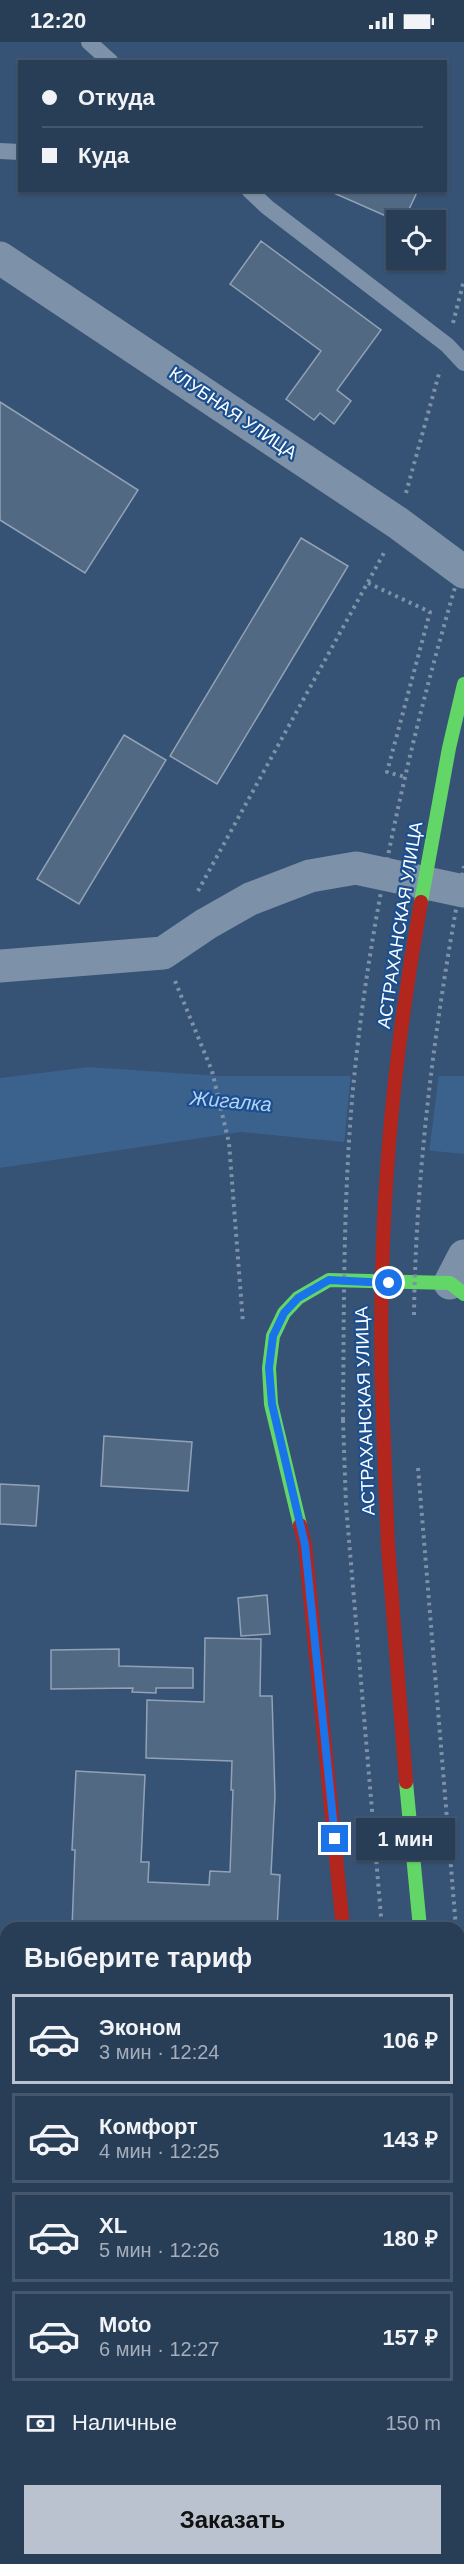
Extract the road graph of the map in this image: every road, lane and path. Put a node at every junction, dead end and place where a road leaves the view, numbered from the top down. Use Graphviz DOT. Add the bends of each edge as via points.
graph roads {
  1 [pos="89,42"];
  2 [pos="109,60"];
  3 [pos="0,152"];
  4 [pos="18,152"];
  5 [pos="251,192"];
  6 [pos="0,258"];
  7 [pos="464,280"];
  8 [pos="447,345"];
  9 [pos="464,363"];
  10 [pos="398,523"];
  11 [pos="464,572"];
  12 [pos="368,583"];
  13 [pos="464,684"];
  14 [pos="405,777"];
  15 [pos="464,866"];
  16 [pos="464,891"];
  17 [pos="196,895"];
  18 [pos="163,953"];
  19 [pos="0,966"];
  20 [pos="229,1143"];
  21 [pos="459,1277"];
  22 [pos="414,1319"];
  23 [pos="343,1420"];
  24 [pos="418,1464"];
  25 [pos="343,1922"];
  26 [pos="381,1922"];
  27 [pos="419,1922"];
  28 [pos="456,1922"];
  1 -- 2 [label="lane"];
  3 -- 4 [label="lane"];
  5 -- 8 [label="lane"];
  6 -- 10 [label="street, КЛУБНАЯ УЛИЦА"];
  7 -- 8 [label="path"];
  8 -- 9 [label="lane"];
  8 -- 10 [label="path"];
  10 -- 11 [label="street, КЛУБНАЯ УЛИЦА"];
  10 -- 12 [label="path"];
  12 -- 14 [label="path" via="430,612 387,772"];
  12 -- 17 [label="path"];
  13 -- 27 [label="main road, АСТРАХАНСКАЯ УЛИЦА, bridge" via="417,919 389,1125 379,1294 383,1471"];
  15 -- 22 [label="path, bridge" via="429,1105"];
  16 -- 18 [label="street" via="356,868 310,876 250,900"];
  18 -- 19 [label="street"];
  18 -- 20 [label="path" via="212,1071"];
  21 -- 25 [label="main road" via="429,1284 329,1280 298,1298 284,1313 273,1336 269,1368 272,1404 305,1545"];
  23 -- 26 [label="path" via="346,1505"];
  24 -- 28 [label="path"];
}
